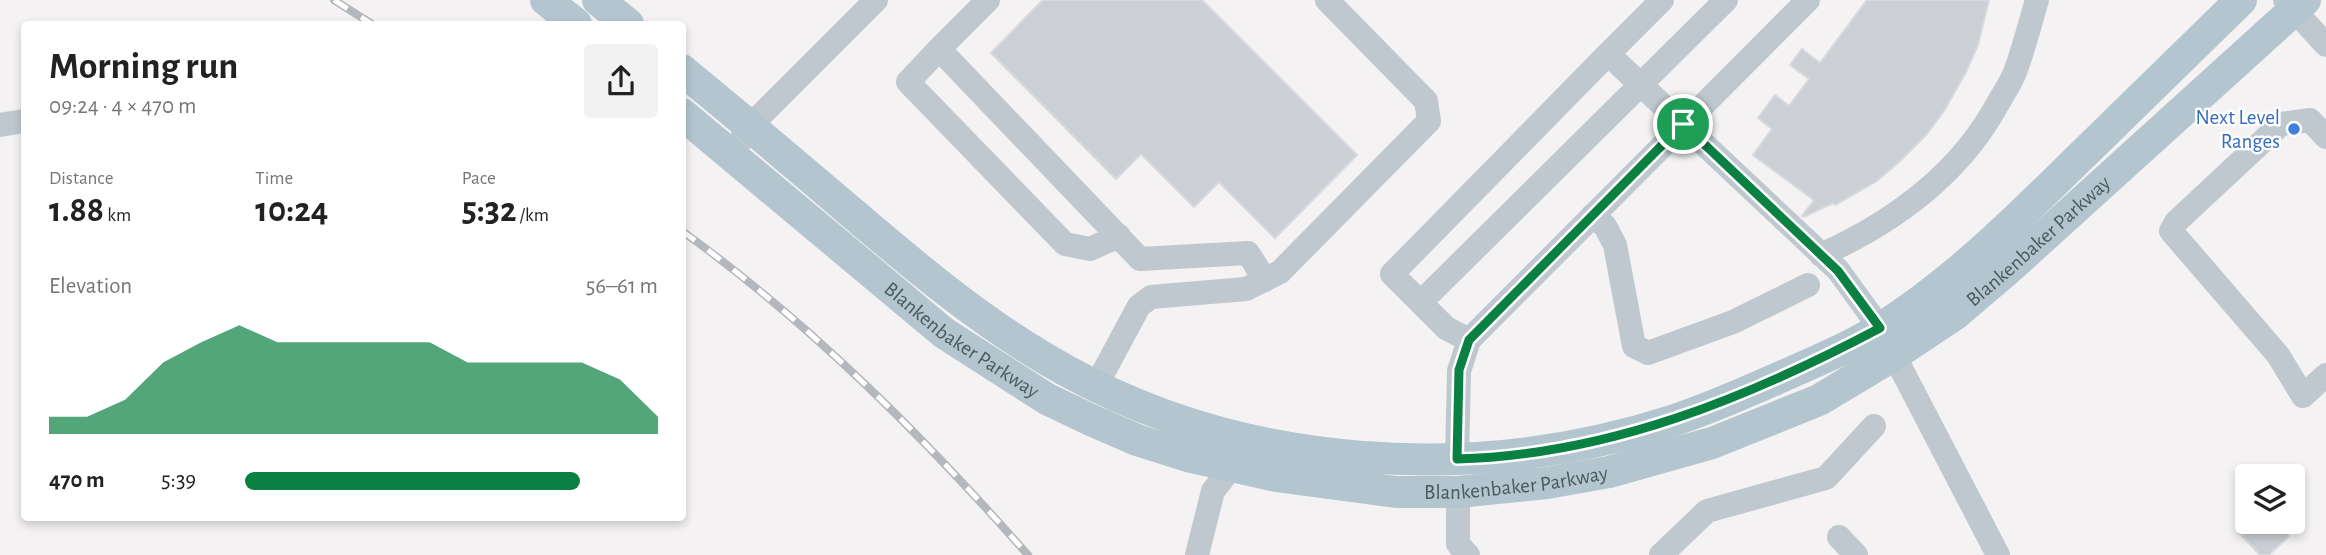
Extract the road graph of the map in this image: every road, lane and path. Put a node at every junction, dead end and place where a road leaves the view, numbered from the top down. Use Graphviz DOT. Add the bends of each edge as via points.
graph roads {
  1 [pos="547,0"];
  2 [pos="598,0"];
  3 [pos="876,0"];
  4 [pos="988,0"];
  5 [pos="1327,0"];
  6 [pos="1662,0"];
  7 [pos="1726,0"];
  8 [pos="1808,0"];
  9 [pos="2037,0"];
  10 [pos="2241,0"];
  11 [pos="2294,3"];
  12 [pos="572,21"];
  13 [pos="624,21"];
  14 [pos="2326,45"];
  15 [pos="939,49"];
  16 [pos="1608,54"];
  17 [pos="686,73"];
  18 [pos="1640,84"];
  19 [pos="686,117"];
  20 [pos="21,122"];
  21 [pos="1683,124"];
  22 [pos="0,125"];
  23 [pos="750,126"];
  24 [pos="2326,137"];
  25 [pos="731,155"];
  26 [pos="1592,216"];
  27 [pos="1119,236"];
  28 [pos="1821,255"];
  29 [pos="1140,258"];
  30 [pos="1265,280"];
  31 [pos="1808,285"];
  32 [pos="1151,297"];
  33 [pos="1421,302"];
  34 [pos="1469,340"];
  35 [pos="1887,342"];
  36 [pos="2326,375"];
  37 [pos="1096,386"];
  38 [pos="1874,426"];
  39 [pos="1240,438"];
  40 [pos="1457,459"];
  41 [pos="1231,468"];
  42 [pos="1458,492"];
  43 [pos="1839,537"];
  44 [pos="1197,555"];
  45 [pos="1468,555"];
  46 [pos="1661,555"];
  47 [pos="1856,555"];
  48 [pos="1998,555"];
  1 -- 12 [label="main road"];
  2 -- 13 [label="main road"];
  3 -- 23 [label="street"];
  4 -- 15 [label="street"];
  5 -- 30 [label="street" via="1426,101 1429,121 1280,272"];
  6 -- 16 [label="street"];
  7 -- 18 [label="street"];
  8 -- 21 [label="street"];
  9 -- 28 [label="street" via="2015,74 1969,148 1933,187 1895,215"];
  10 -- 35 [label="main road, Blankenbaker Parkway" via="2010,225 1936,288"];
  11 -- 14 [label="street"];
  11 -- 35 [label="main road, Blankenbaker Parkway" via="1954,315"];
  15 -- 27 [label="street"];
  15 -- 27 [label="street" via="908,82 1065,244 1090,249"];
  16 -- 18 [label="street"];
  16 -- 33 [label="street" via="1392,274"];
  17 -- 23 [label="main road, Blankenbaker Parkway"];
  18 -- 21 [label="street"];
  18 -- 33 [label="street"];
  19 -- 25 [label="main road, Blankenbaker Parkway"];
  20 -- 22 [label="street"];
  21 -- 26 [label="street"];
  21 -- 28 [label="street"];
  23 -- 25 [label="street"];
  23 -- 37 [label="main road, Blankenbaker Parkway" via="926,276 999,330"];
  24 -- 36 [label="street" via="2311,120 2281,124 2171,230 2278,355 2303,396"];
  25 -- 41 [label="main road, Blankenbaker Parkway" via="944,333 1004,373 1137,440"];
  26 -- 31 [label="street" via="1605,226 1615,245 1634,346 1648,352 1733,322"];
  26 -- 34 [label="street"];
  27 -- 29 [label="street"];
  28 -- 35 [label="street" via="1846,280"];
  29 -- 30 [label="street" via="1248,253"];
  29 -- 32 [label="street"];
  30 -- 32 [label="street" via="1246,289"];
  32 -- 37 [label="street" via="1139,306"];
  33 -- 34 [label="street" via="1446,328"];
  34 -- 40 [label="street" via="1459,370"];
  35 -- 40 [label="main road, Blankenbaker Parkway" via="1823,359 1671,422 1532,453"];
  35 -- 42 [label="main road, Blankenbaker Parkway" via="1819,400 1712,443 1584,477"];
  35 -- 48 [label="street"];
  37 -- 39 [label="main road, Blankenbaker Parkway" via="1123,400"];
  38 -- 46 [label="street" via="1826,478 1707,511"];
  39 -- 40 [label="main road, Blankenbaker Parkway" via="1326,454 1390,460"];
  39 -- 41 [label="street"];
  41 -- 42 [label="main road, Blankenbaker Parkway" via="1383,491"];
  41 -- 44 [label="street" via="1213,491"];
  42 -- 45 [label="street" via="1458,544"];
  43 -- 47 [label="street"];
}
